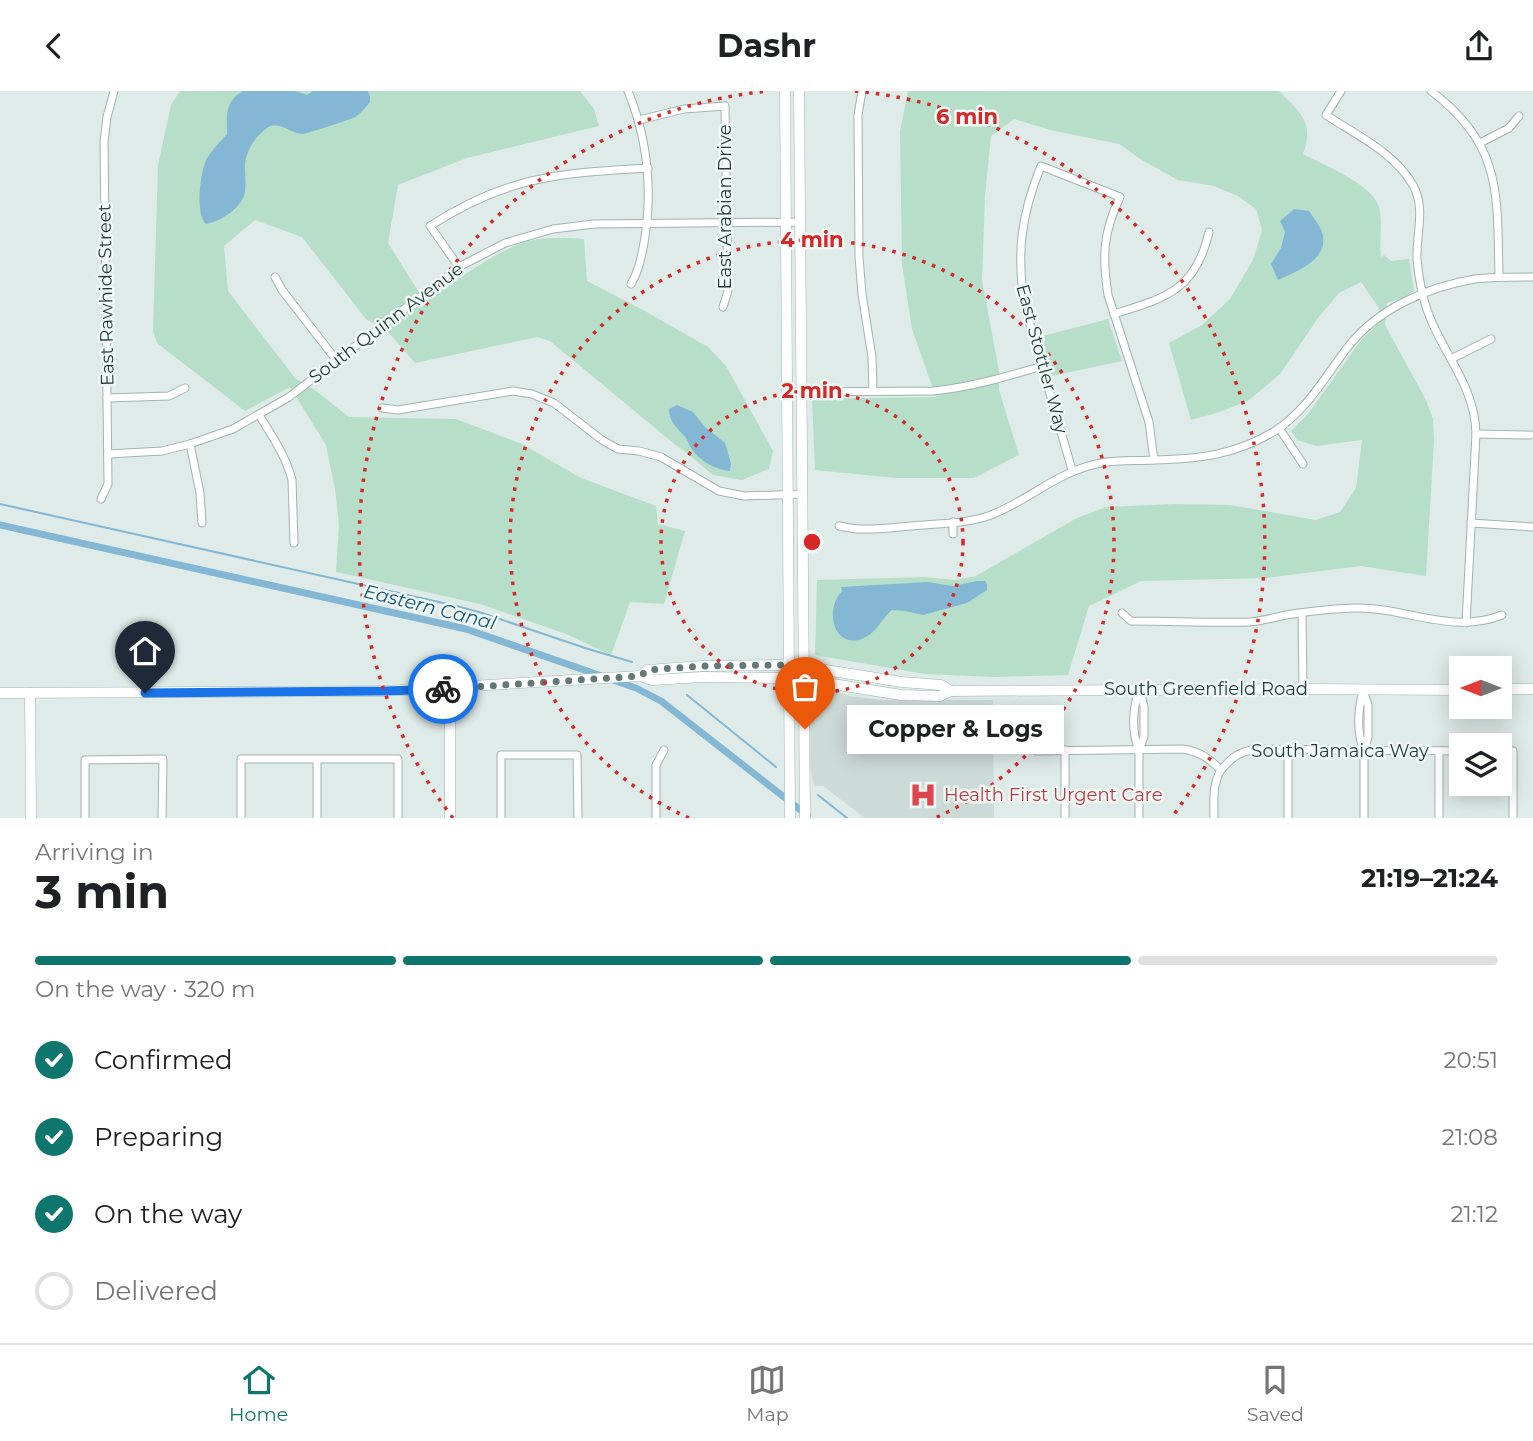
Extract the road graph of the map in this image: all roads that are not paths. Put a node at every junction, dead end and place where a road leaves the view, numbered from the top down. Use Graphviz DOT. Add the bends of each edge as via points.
graph roads {
  1 [pos="114,91"];
  2 [pos="628,91"];
  3 [pos="785,91"];
  4 [pos="799,91"];
  5 [pos="862,91"];
  6 [pos="1341,91"];
  7 [pos="1433,91"];
  8 [pos="1519,115"];
  9 [pos="639,120"];
  10 [pos="1480,143"];
  11 [pos="648,168"];
  12 [pos="787,222"];
  13 [pos="801,222"];
  14 [pos="647,224"];
  15 [pos="727,224"];
  16 [pos="1209,232"];
  17 [pos="458,267"];
  18 [pos="275,277"];
  19 [pos="1499,277"];
  20 [pos="1533,277"];
  21 [pos="631,284"];
  22 [pos="1423,295"];
  23 [pos="723,307"];
  24 [pos="1114,314"];
  25 [pos="1491,339"];
  26 [pos="1451,359"];
  27 [pos="337,361"];
  28 [pos="1042,366"];
  29 [pos="186,388"];
  30 [pos="802,391"];
  31 [pos="873,391"];
  32 [pos="788,392"];
  33 [pos="483,396"];
  34 [pos="107,398"];
  35 [pos="485,407"];
  36 [pos="382,408"];
  37 [pos="259,415"];
  38 [pos="1279,428"];
  39 [pos="1476,435"];
  40 [pos="1530,435"];
  41 [pos="641,440"];
  42 [pos="190,444"];
  43 [pos="639,451"];
  44 [pos="108,454"];
  45 [pos="1154,460"];
  46 [pos="1303,464"];
  47 [pos="1072,470"];
  48 [pos="789,494"];
  49 [pos="803,494"];
  50 [pos="101,499"];
  51 [pos="202,523"];
  52 [pos="953,523"];
  53 [pos="1471,523"];
  54 [pos="839,526"];
  55 [pos="1533,527"];
  56 [pos="953,534"];
  57 [pos="294,543"];
  58 [pos="1122,613"];
  59 [pos="1302,613"];
  60 [pos="1502,615"];
  61 [pos="1466,623"];
  62 [pos="790,666"];
  63 [pos="804,667"];
  64 [pos="640,676"];
  65 [pos="790,679"];
  66 [pos="805,680"];
  67 [pos="450,688"];
  68 [pos="1139,689"];
  69 [pos="1303,689"];
  70 [pos="1449,689"];
  71 [pos="1512,689"];
  72 [pos="1533,689"];
  73 [pos="1363,690"];
  74 [pos="951,691"];
  75 [pos="0,693"];
  76 [pos="30,693"];
  77 [pos="664,750"];
  78 [pos="1065,750"];
  79 [pos="1139,750"];
  80 [pos="1288,750"];
  81 [pos="1036,751"];
  82 [pos="1364,751"];
  83 [pos="1439,751"];
  84 [pos="1449,751"];
  85 [pos="1512,751"];
  86 [pos="317,759"];
  87 [pos="1221,770"];
  88 [pos="790,814"];
  89 [pos="805,814"];
  90 [pos="31,818"];
  91 [pos="85,818"];
  92 [pos="163,818"];
  93 [pos="241,818"];
  94 [pos="317,818"];
  95 [pos="398,818"];
  96 [pos="450,818"];
  97 [pos="501,818"];
  98 [pos="578,818"];
  99 [pos="656,818"];
  100 [pos="1065,818"];
  101 [pos="1139,818"];
  102 [pos="1214,818"];
  103 [pos="1288,818"];
  104 [pos="1364,818"];
  105 [pos="1439,818"];
  106 [pos="1513,818"];
  1 -- 34 [label="street, East Rawhide Street" via="104,142"];
  2 -- 9 [label="street"];
  3 -- 12 [label="main road"];
  4 -- 13 [label="main road"];
  5 -- 31 [label="street" via="858,115 859,257"];
  6 -- 22 [label="street" via="1325,115 1385,154 1414,186 1420,205 1417,258"];
  7 -- 10 [label="street" via="1469,125"];
  8 -- 10 [label="street" via="1509,128"];
  9 -- 11 [label="street"];
  9 -- 15 [label="street, East Arabian Drive" via="684,109 725,106"];
  10 -- 19 [label="street" via="1496,195"];
  11 -- 14 [label="street"];
  11 -- 17 [label="street" via="531,181 467,204 430,226"];
  12 -- 13 [label="street, South Quinn Avenue"];
  12 -- 15 [label="street, South Quinn Avenue"];
  12 -- 32 [label="main road"];
  13 -- 30 [label="main road"];
  14 -- 15 [label="street, South Quinn Avenue"];
  14 -- 17 [label="street, South Quinn Avenue" via="553,229 505,243"];
  14 -- 21 [label="street" via="638,272"];
  15 -- 23 [label="street, East Arabian Drive" via="728,291"];
  16 -- 24 [label="street" via="1205,251 1182,285"];
  17 -- 27 [label="street, South Quinn Avenue"];
  18 -- 27 [label="street"];
  19 -- 20 [label="street"];
  19 -- 22 [label="street" via="1475,279"];
  22 -- 26 [label="street"];
  22 -- 38 [label="street" via="1382,314 1361,331 1301,410"];
  24 -- 28 [label="street, East Stottler Way" via="1104,254 1110,218 1120,197 1041,166 1023,224 1021,280"];
  24 -- 45 [label="street" via="1149,422"];
  25 -- 26 [label="street"];
  26 -- 39 [label="street" via="1473,405"];
  27 -- 37 [label="street, South Quinn Avenue"];
  28 -- 31 [label="street" via="955,389"];
  28 -- 47 [label="street, East Stottler Way"];
  29 -- 34 [label="street" via="169,396"];
  30 -- 31 [label="street"];
  30 -- 32 [label="street"];
  30 -- 49 [label="main road"];
  32 -- 48 [label="main road"];
  33 -- 35 [label="street"];
  33 -- 36 [label="street" via="398,410"];
  33 -- 43 [label="street" via="513,391 532,394 554,403 618,449"];
  34 -- 44 [label="street, East Rawhide Street"];
  37 -- 42 [label="street, South Quinn Avenue"];
  37 -- 57 [label="street" via="286,459 292,480"];
  38 -- 45 [label="street" via="1219,455"];
  38 -- 46 [label="street"];
  39 -- 40 [label="street"];
  39 -- 53 [label="street"];
  41 -- 43 [label="street"];
  42 -- 44 [label="street, South Quinn Avenue" via="148,453"];
  42 -- 51 [label="street"];
  43 -- 48 [label="street" via="661,457 719,491 744,496"];
  44 -- 50 [label="street, East Rawhide Street" via="108,484"];
  45 -- 47 [label="street"];
  47 -- 52 [label="street" via="990,515"];
  48 -- 49 [label="street"];
  48 -- 62 [label="main road"];
  49 -- 63 [label="main road"];
  52 -- 54 [label="street" via="861,530"];
  52 -- 56 [label="street"];
  53 -- 55 [label="street"];
  53 -- 61 [label="street"];
  58 -- 59 [label="street" via="1131,621 1237,622"];
  59 -- 61 [label="street" via="1375,609"];
  59 -- 69 [label="street"];
  60 -- 61 [label="street"];
  62 -- 63 [label="main road, South Greenfield Road"];
  62 -- 64 [label="main road, South Greenfield Road" via="702,666 648,670"];
  62 -- 65 [label="main road"];
  63 -- 66 [label="main road"];
  63 -- 74 [label="main road, South Greenfield Road" via="941,685"];
  64 -- 65 [label="main road, South Greenfield Road" via="652,680"];
  64 -- 67 [label="main road, South Greenfield Road"];
  65 -- 66 [label="main road, South Greenfield Road"];
  65 -- 88 [label="main road"];
  66 -- 74 [label="main road, South Greenfield Road" via="901,695 940,696"];
  66 -- 89 [label="main road"];
  67 -- 76 [label="main road, South Greenfield Road"];
  67 -- 96 [label="main road"];
  68 -- 69 [label="main road, South Greenfield Road"];
  68 -- 74 [label="main road, South Greenfield Road"];
  68 -- 79 [label="street" via="1134,706 1134,739"];
  69 -- 73 [label="main road, South Greenfield Road"];
  70 -- 73 [label="main road, South Greenfield Road"];
  71 -- 72 [label="main road"];
  73 -- 82 [label="street" via="1359,739"];
  75 -- 76 [label="main road, South Greenfield Road"];
  76 -- 90 [label="main road"];
  77 -- 99 [label="street" via="656,765"];
  78 -- 79 [label="street"];
  78 -- 81 [label="street"];
  78 -- 100 [label="street"];
  79 -- 87 [label="street" via="1196,751"];
  79 -- 101 [label="street"];
  80 -- 82 [label="street, South Jamaica Way"];
  80 -- 87 [label="street, South Jamaica Way" via="1241,752"];
  80 -- 103 [label="street"];
  82 -- 83 [label="street, South Jamaica Way"];
  82 -- 104 [label="street"];
  83 -- 84 [label="street, South Jamaica Way"];
  83 -- 105 [label="street"];
  85 -- 106 [label="street"];
  86 -- 93 [label="street" via="241,759"];
  86 -- 94 [label="street"];
  86 -- 95 [label="street" via="398,759"];
  87 -- 102 [label="street" via="1214,789"];
  91 -- 92 [label="street" via="85,760 163,759"];
  97 -- 98 [label="street" via="501,755 577,755"];
}
